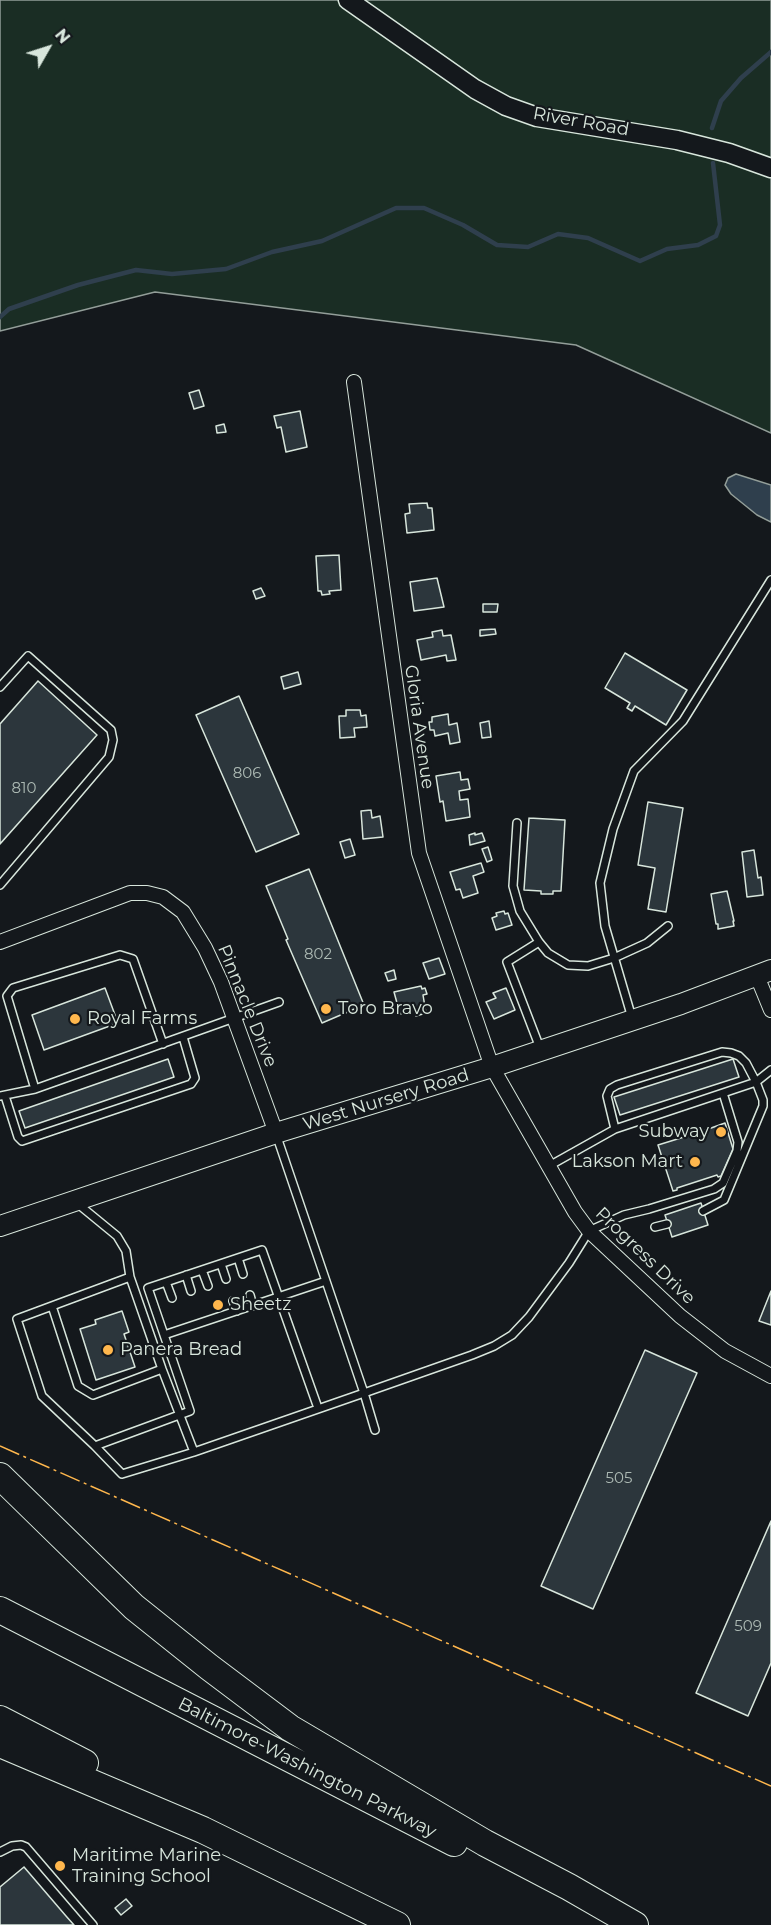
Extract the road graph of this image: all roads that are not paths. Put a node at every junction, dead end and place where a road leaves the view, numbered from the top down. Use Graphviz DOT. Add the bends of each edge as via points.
graph roads {
  1 [pos="348,0"];
  2 [pos="771,168"];
  3 [pos="354,382"];
  4 [pos="771,580"];
  5 [pos="0,687"];
  6 [pos="517,823"];
  7 [pos="0,885"];
  8 [pos="668,926"];
  9 [pos="0,942"];
  10 [pos="539,942"];
  11 [pos="615,958"];
  12 [pos="764,973"];
  13 [pos="279,1002"];
  14 [pos="771,1011"];
  15 [pos="235,1018"];
  16 [pos="633,1020"];
  17 [pos="183,1037"];
  18 [pos="163,1044"];
  19 [pos="541,1051"];
  20 [pos="492,1067"];
  21 [pos="771,1070"];
  22 [pos="756,1082"];
  23 [pos="35,1089"];
  24 [pos="723,1093"];
  25 [pos="2,1096"];
  26 [pos="615,1129"];
  27 [pos="276,1134"];
  28 [pos="549,1167"];
  29 [pos="74,1200"];
  30 [pos="703,1211"];
  31 [pos="667,1224"];
  32 [pos="0,1226"];
  33 [pos="656,1227"];
  34 [pos="589,1231"];
  35 [pos="238,1258"];
  36 [pos="220,1264"];
  37 [pos="202,1270"];
  38 [pos="243,1274"];
  39 [pos="186,1275"];
  40 [pos="130,1277"];
  41 [pos="226,1279"];
  42 [pos="326,1281"];
  43 [pos="166,1282"];
  44 [pos="208,1286"];
  45 [pos="191,1291"];
  46 [pos="250,1295"];
  47 [pos="278,1297"];
  48 [pos="172,1298"];
  49 [pos="233,1301"];
  50 [pos="52,1306"];
  51 [pos="253,1306"];
  52 [pos="215,1307"];
  53 [pos="237,1311"];
  54 [pos="198,1312"];
  55 [pos="218,1317"];
  56 [pos="180,1318"];
  57 [pos="201,1322"];
  58 [pos="183,1328"];
  59 [pos="164,1335"];
  60 [pos="162,1369"];
  61 [pos="771,1376"];
  62 [pos="364,1393"];
  63 [pos="318,1408"];
  64 [pos="180,1415"];
  65 [pos="375,1430"];
  66 [pos="95,1446"];
  67 [pos="194,1452"];
  68 [pos="0,1476"];
  69 [pos="0,1610"];
  70 [pos="0,1719"];
  71 [pos="0,1744"];
  72 [pos="203,1830"];
  73 [pos="0,1852"];
  74 [pos="93,1925"];
  75 [pos="398,1925"];
  76 [pos="615,1925"];
  77 [pos="635,1925"];
  1 -- 2 [label="street, River Road" via="475,89 506,106 537,117 677,140"];
  3 -- 20 [label="street, Gloria Avenue" via="419,852"];
  4 -- 11 [label="lane" via="683,721 633,771 600,883 605,926"];
  5 -- 7 [label="lane" via="28,656 111,730 113,740 109,757"];
  6 -- 10 [label="lane" via="513,886 520,911"];
  8 -- 11 [label="lane" via="646,943"];
  9 -- 15 [label="street, Pinnacle Drive" via="130,892 163,897 183,912 205,948"];
  10 -- 11 [label="lane" via="548,953 568,965 588,966"];
  10 -- 19 [label="lane" via="507,962"];
  11 -- 16 [label="lane"];
  12 -- 14 [label="street"];
  12 -- 16 [label="main road, West Nursery Road"];
  13 -- 15 [label="lane"];
  15 -- 17 [label="lane"];
  15 -- 27 [label="street, Pinnacle Drive"];
  16 -- 19 [label="main road, West Nursery Road"];
  17 -- 18 [label="lane"];
  17 -- 25 [label="lane" via="195,1078 191,1084 22,1141"];
  18 -- 23 [label="lane"];
  18 -- 23 [label="lane" via="133,959 120,955 12,988 7,996"];
  19 -- 20 [label="main road, West Nursery Road"];
  20 -- 27 [label="main road, West Nursery Road"];
  20 -- 28 [label="street, Progress Drive"];
  21 -- 22 [label="lane"];
  22 -- 24 [label="lane"];
  22 -- 26 [label="lane" via="739,1056 722,1052 617,1085 607,1096"];
  22 -- 30 [label="lane" via="763,1106 724,1200"];
  23 -- 25 [label="lane"];
  24 -- 26 [label="lane"];
  24 -- 34 [label="lane" via="738,1142 738,1151 723,1183 624,1215"];
  26 -- 28 [label="lane"];
  27 -- 29 [label="main road, West Nursery Road"];
  27 -- 42 [label="lane"];
  28 -- 34 [label="street, Progress Drive"];
  29 -- 32 [label="main road, West Nursery Road"];
  29 -- 40 [label="lane" via="117,1236 126,1251"];
  31 -- 33 [label="lane"];
  34 -- 61 [label="street, Progress Drive" via="680,1316 724,1351"];
  34 -- 62 [label="lane" via="512,1335 494,1346"];
  35 -- 36 [label="lane"];
  35 -- 38 [label="lane"];
  35 -- 47 [label="lane" via="262,1250"];
  36 -- 37 [label="lane"];
  36 -- 41 [label="lane"];
  37 -- 39 [label="lane"];
  37 -- 44 [label="lane"];
  39 -- 43 [label="lane"];
  39 -- 45 [label="lane"];
  40 -- 50 [label="lane"];
  40 -- 60 [label="lane"];
  42 -- 47 [label="lane"];
  42 -- 62 [label="lane"];
  43 -- 48 [label="lane"];
  43 -- 59 [label="lane" via="148,1288"];
  46 -- 51 [label="lane"];
  47 -- 51 [label="lane"];
  47 -- 63 [label="lane"];
  49 -- 53 [label="lane"];
  50 -- 60 [label="lane" via="78,1386 93,1395"];
  50 -- 66 [label="lane" via="17,1319 42,1396"];
  51 -- 53 [label="lane"];
  52 -- 55 [label="lane"];
  53 -- 55 [label="lane"];
  54 -- 57 [label="lane"];
  55 -- 57 [label="lane"];
  56 -- 58 [label="lane"];
  57 -- 58 [label="lane"];
  58 -- 59 [label="lane"];
  59 -- 64 [label="lane" via="190,1411"];
  60 -- 64 [label="lane"];
  62 -- 63 [label="lane"];
  62 -- 65 [label="lane"];
  63 -- 67 [label="lane"];
  64 -- 66 [label="lane"];
  64 -- 67 [label="lane"];
  66 -- 67 [label="lane" via="122,1474"];
  68 -- 77 [label="highway" via="134,1607 290,1728 485,1843"];
  69 -- 76 [label="highway, Baltimore-Washington Parkway"];
  70 -- 72 [label="highway" via="197,1820"];
  71 -- 72 [label="highway"];
  72 -- 75 [label="highway"];
  73 -- 74 [label="lane" via="12,1846 26,1847"];
}
